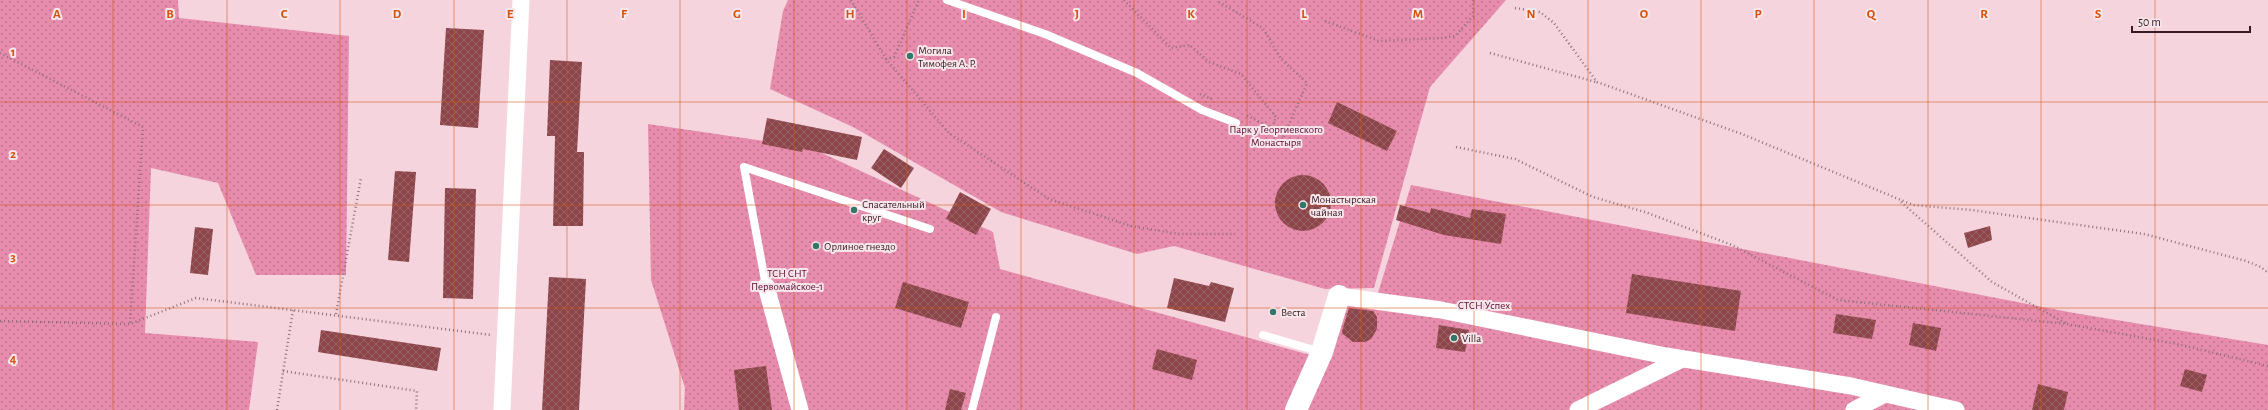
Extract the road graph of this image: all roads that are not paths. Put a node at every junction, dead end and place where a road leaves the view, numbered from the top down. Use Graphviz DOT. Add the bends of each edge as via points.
graph roads {
  1 [pos="521,0"];
  2 [pos="947,0"];
  3 [pos="1236,123"];
  4 [pos="930,229"];
  5 [pos="766,286"];
  6 [pos="1339,296"];
  7 [pos="996,317"];
  8 [pos="1263,335"];
  9 [pos="1322,352"];
  10 [pos="1682,359"];
  11 [pos="1885,394"];
  12 [pos="502,410"];
  13 [pos="800,410"];
  14 [pos="972,410"];
  15 [pos="1296,410"];
  16 [pos="1578,410"];
  17 [pos="1854,410"];
  18 [pos="1956,410"];
  1 -- 12 [label="street"];
  2 -- 3 [label="lane" via="1044,34 1116,64 1202,110"];
  4 -- 5 [label="lane" via="744,167"];
  5 -- 13 [label="street"];
  6 -- 9 [label="main road"];
  6 -- 10 [label="street" via="1441,310"];
  7 -- 14 [label="lane"];
  8 -- 9 [label="lane"];
  9 -- 15 [label="main road"];
  10 -- 11 [label="street" via="1851,386"];
  10 -- 16 [label="street"];
  11 -- 17 [label="street"];
  11 -- 18 [label="street"];
}
